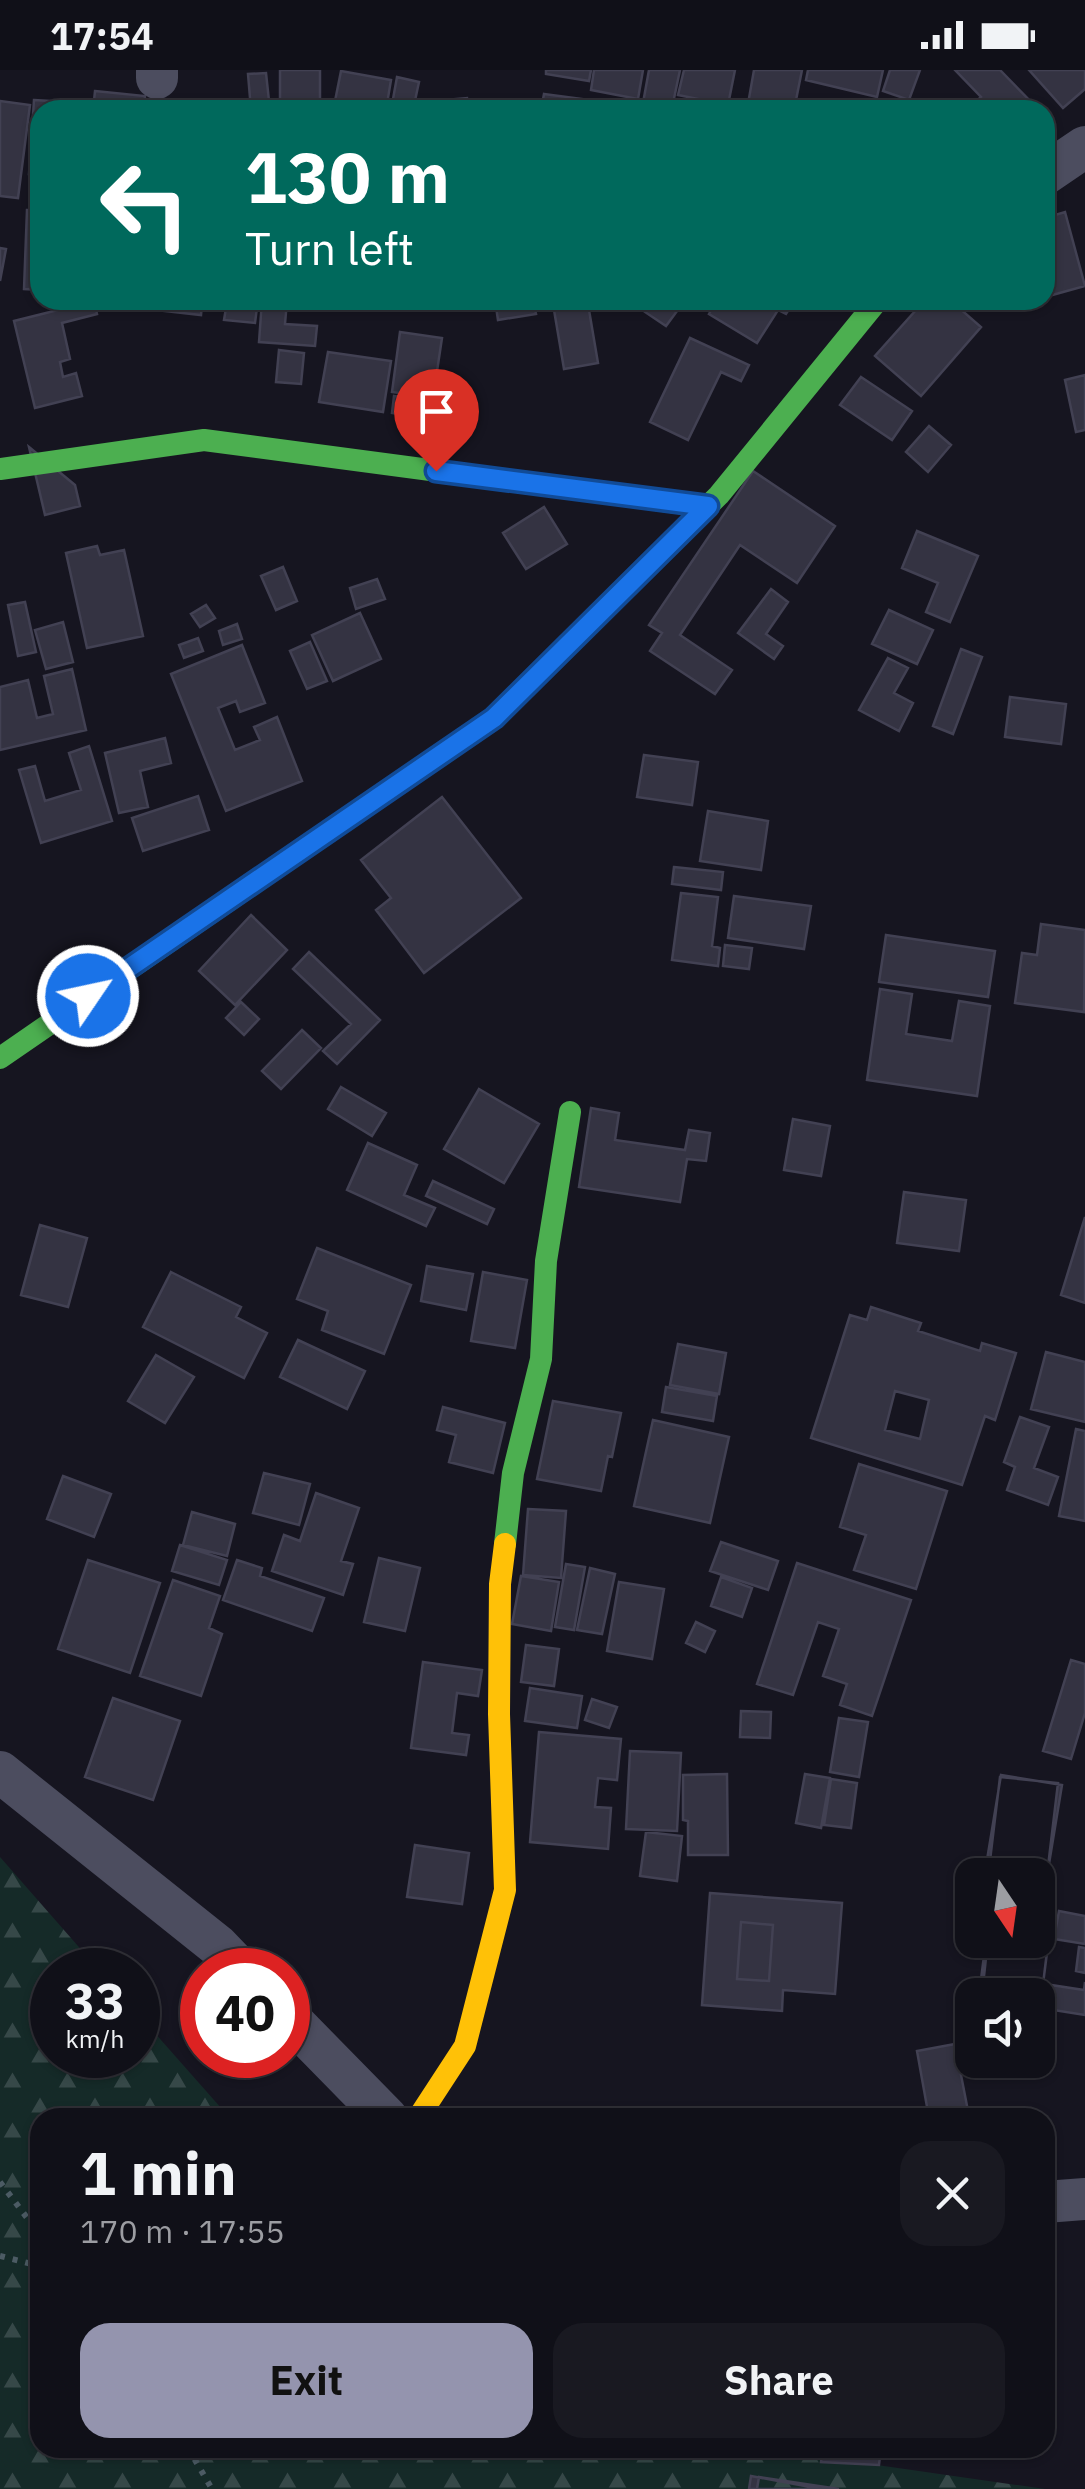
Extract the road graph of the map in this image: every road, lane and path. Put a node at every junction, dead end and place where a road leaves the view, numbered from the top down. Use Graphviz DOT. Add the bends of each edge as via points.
graph roads {
  1 [pos="1085,147"];
  2 [pos="1055,167"];
  3 [pos="870,310"];
  4 [pos="0,469"];
  5 [pos="708,506"];
  6 [pos="0,1058"];
  7 [pos="570,1112"];
  8 [pos="0,1772"];
  9 [pos="220,1948"];
  10 [pos="310,2039"];
  11 [pos="377,2108"];
  12 [pos="425,2108"];
  13 [pos="0,2182"];
  14 [pos="1085,2198"];
  15 [pos="1055,2201"];
  16 [pos="30,2222"];
  17 [pos="0,2256"];
  18 [pos="30,2264"];
  19 [pos="194,2458"];
  20 [pos="212,2489"];
  1 -- 2 [label="street"];
  3 -- 5 [label="street"];
  4 -- 5 [label="street" via="204,440"];
  5 -- 6 [label="street" via="494,718"];
  7 -- 12 [label="street" via="546,1261 541,1359 513,1473 500,1584 504,1890 465,2046"];
  8 -- 9 [label="street"];
  10 -- 11 [label="street"];
  13 -- 16 [label="path"];
  14 -- 15 [label="street"];
  17 -- 18 [label="path"];
  19 -- 20 [label="path"];
}
